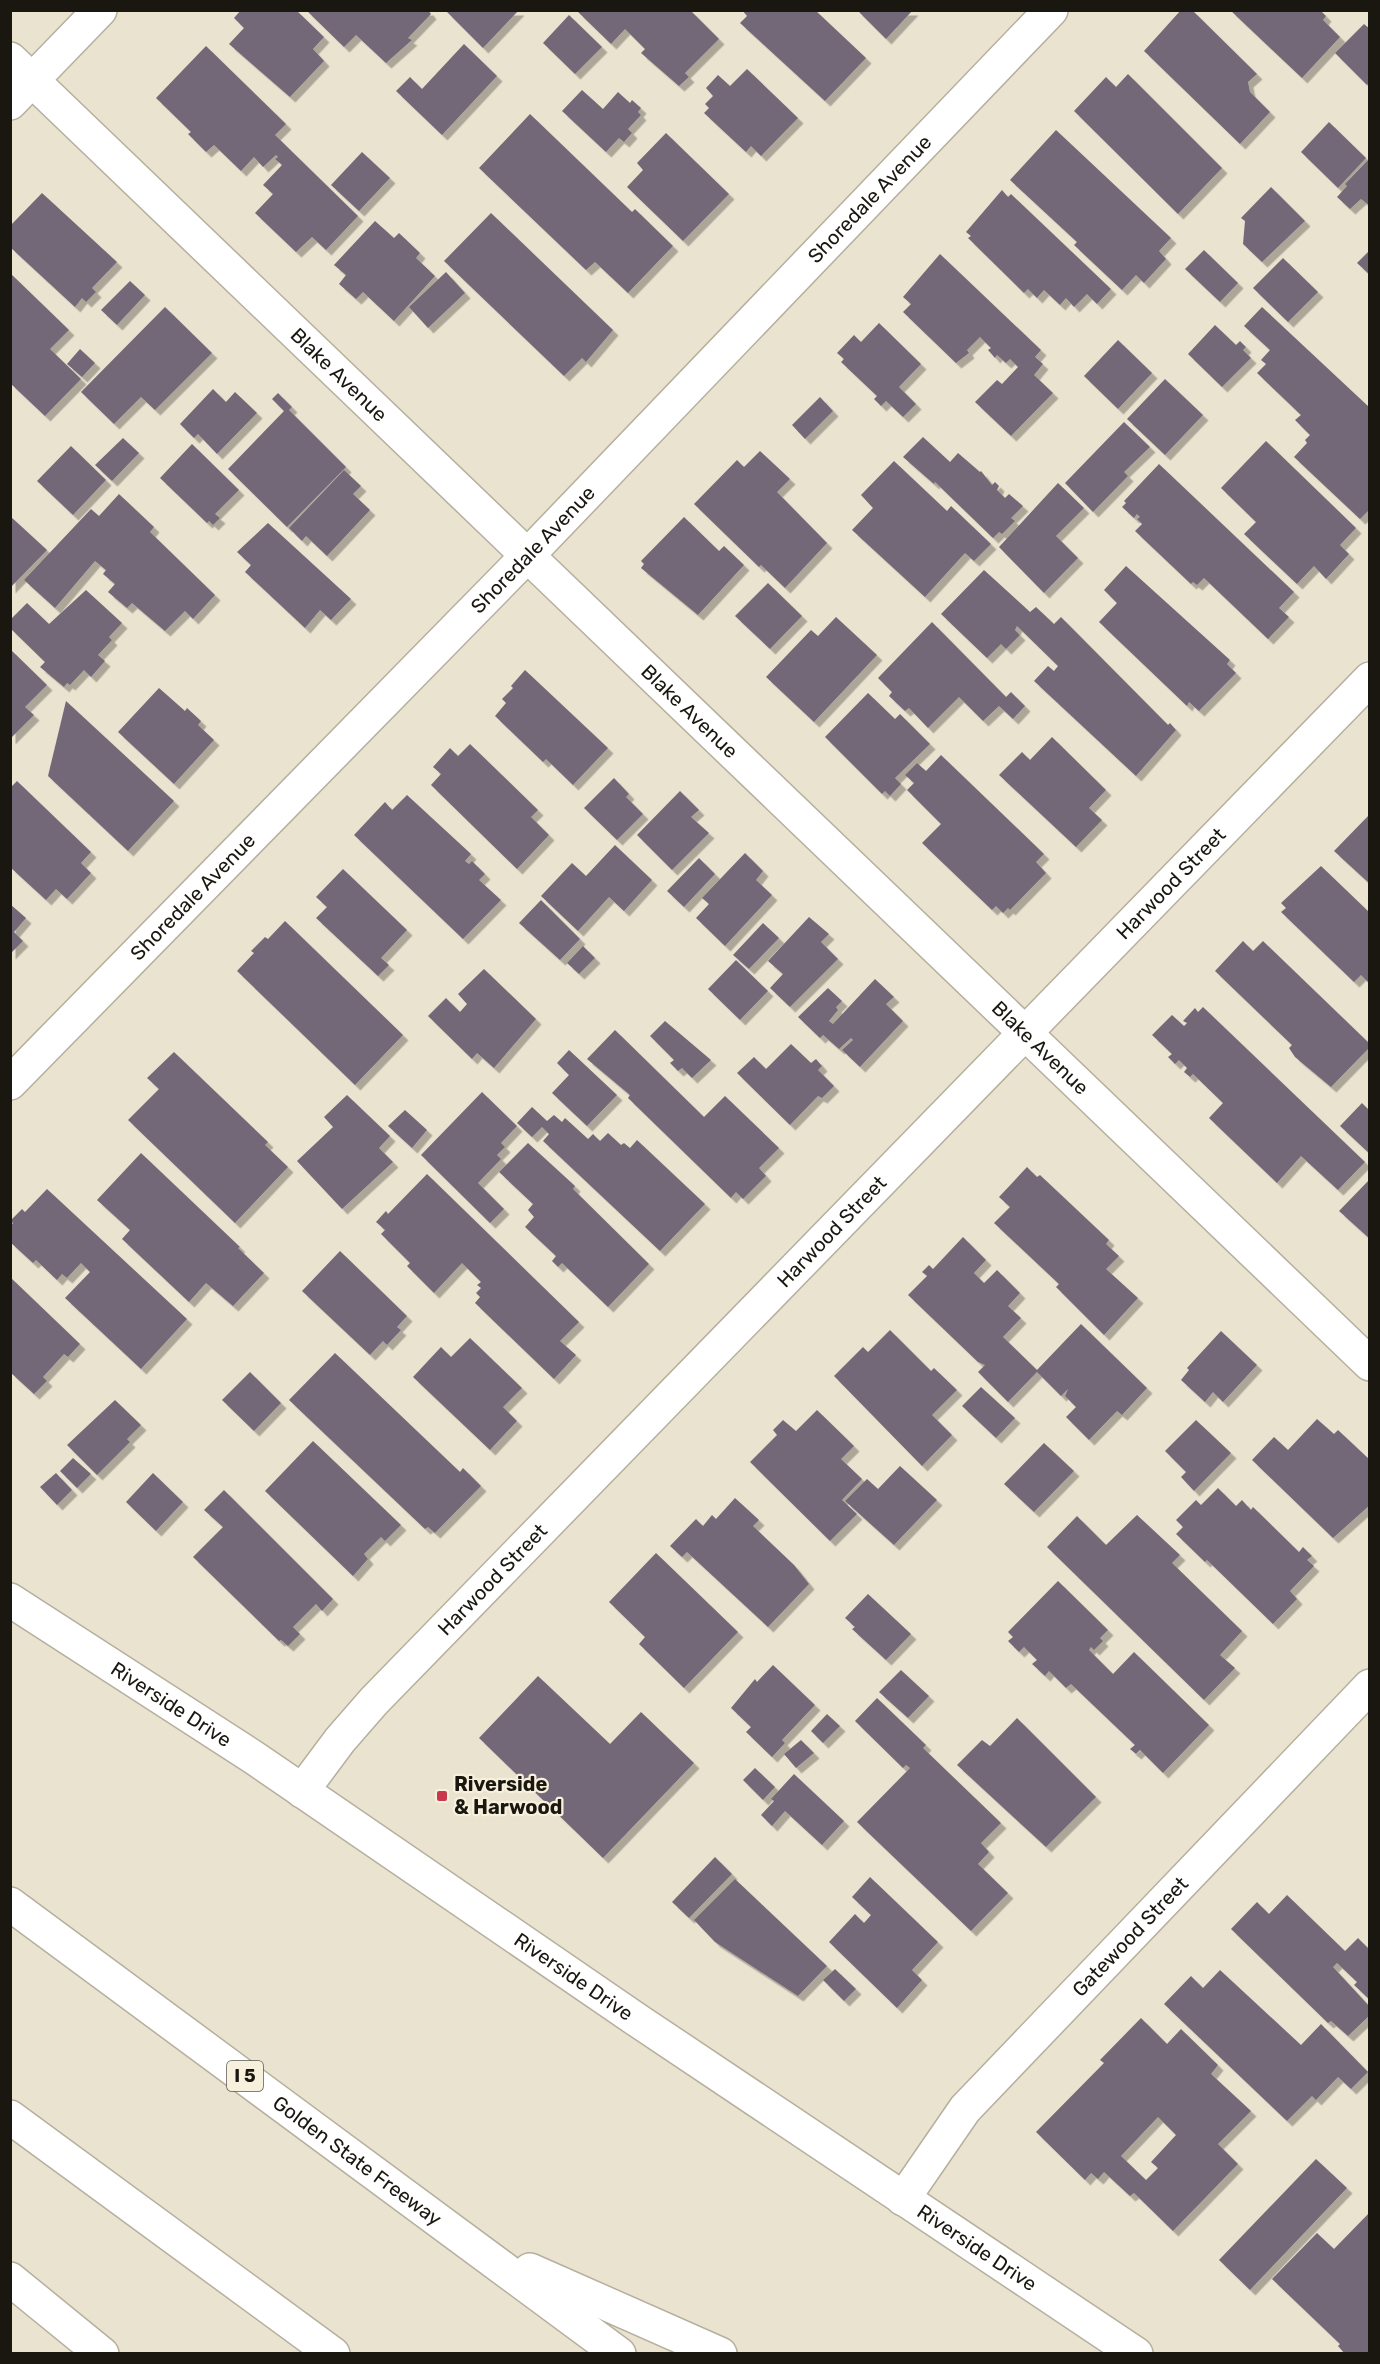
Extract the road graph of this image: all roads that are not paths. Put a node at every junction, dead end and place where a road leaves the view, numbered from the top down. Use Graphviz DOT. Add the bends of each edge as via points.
graph roads {
  1 [pos="99,10"];
  2 [pos="1051,10"];
  3 [pos="18,81"];
  4 [pos="528,555"];
  5 [pos="1370,678"];
  6 [pos="1026,1033"];
  7 [pos="10,1083"];
  8 [pos="1370,1364"];
  9 [pos="10,1600"];
  10 [pos="1370,1686"];
  11 [pos="303,1791"];
  12 [pos="10,1904"];
  13 [pos="10,2117"];
  14 [pos="903,2199"];
  15 [pos="479,2247"];
  16 [pos="10,2279"];
  17 [pos="102,2354"];
  18 [pos="333,2354"];
  19 [pos="619,2354"];
  20 [pos="720,2354"];
  21 [pos="1136,2354"];
  1 -- 3 [label="main road"];
  2 -- 4 [label="main road, Shoredale Avenue"];
  3 -- 4 [label="main road, Blake Avenue"];
  4 -- 6 [label="main road, Blake Avenue"];
  4 -- 7 [label="main road, Shoredale Avenue"];
  5 -- 6 [label="main road, Harwood Street"];
  6 -- 8 [label="main road, Blake Avenue"];
  6 -- 11 [label="main road, Harwood Street" via="374,1701"];
  9 -- 11 [label="main road, Riverside Drive"];
  10 -- 14 [label="main road, Gatewood Street" via="965,2109"];
  11 -- 14 [label="main road, Riverside Drive"];
  12 -- 15 [label="main road, Golden State Freeway / I 5"];
  13 -- 18 [label="main road"];
  14 -- 21 [label="main road, Riverside Drive"];
  15 -- 19 [label="main road, Golden State Freeway / I 5"];
  15 -- 20 [label="main road"];
  16 -- 17 [label="main road"];
}
